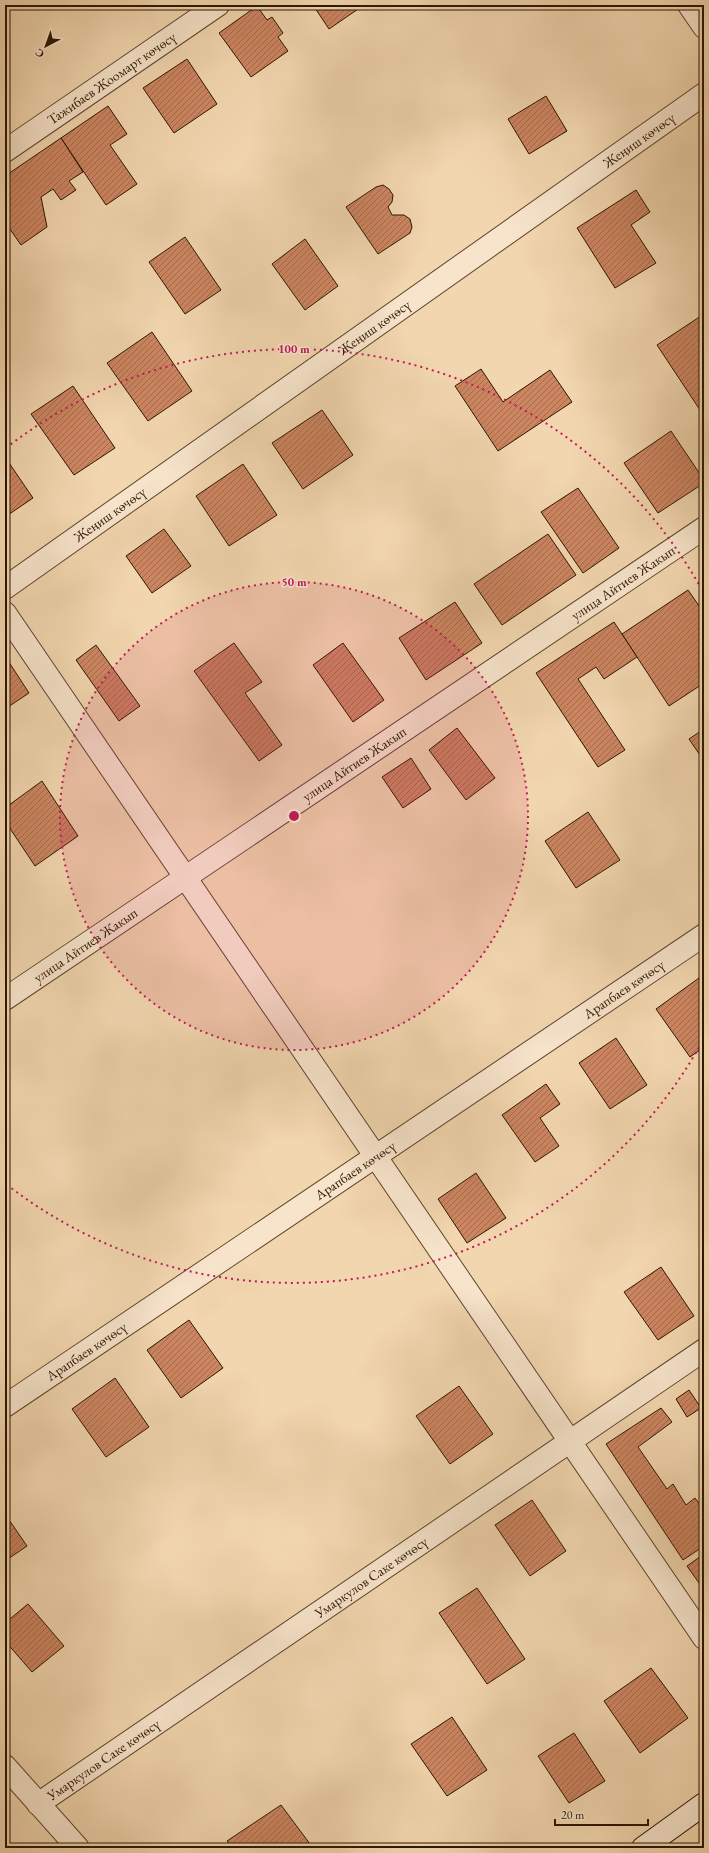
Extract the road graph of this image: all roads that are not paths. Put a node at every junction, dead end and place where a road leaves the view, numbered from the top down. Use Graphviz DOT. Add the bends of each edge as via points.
graph roads {
  1 [pos="218,5"];
  2 [pos="689,5"];
  3 [pos="704,27"];
  4 [pos="704,94"];
  5 [pos="5,151"];
  6 [pos="704,528"];
  7 [pos="5,588"];
  8 [pos="5,613"];
  9 [pos="185,878"];
  10 [pos="704,934"];
  11 [pos="5,999"];
  12 [pos="376,1156"];
  13 [pos="704,1350"];
  14 [pos="5,1406"];
  15 [pos="570,1441"];
  16 [pos="704,1638"];
  17 [pos="5,1766"];
  18 [pos="38,1804"];
  19 [pos="704,1804"];
  20 [pos="78,1848"];
  21 [pos="643,1848"];
  1 -- 5 [label="street, Тажибаев Жоомарт көчөсү"];
  2 -- 3 [label="street"];
  4 -- 7 [label="street, Жеңиш көчөсү"];
  6 -- 9 [label="street, улица Айтиев Жакып"];
  8 -- 9 [label="street"];
  9 -- 11 [label="street, улица Айтиев Жакып"];
  9 -- 12 [label="street"];
  10 -- 12 [label="street, Арапбаев көчөсү"];
  12 -- 14 [label="street, Арапбаев көчөсү"];
  12 -- 15 [label="street"];
  13 -- 15 [label="street, Умаркулов Саке көчөсү"];
  15 -- 16 [label="street"];
  15 -- 18 [label="street, Умаркулов Саке көчөсү"];
  17 -- 18 [label="street"];
  18 -- 20 [label="street"];
  19 -- 21 [label="street"];
}
